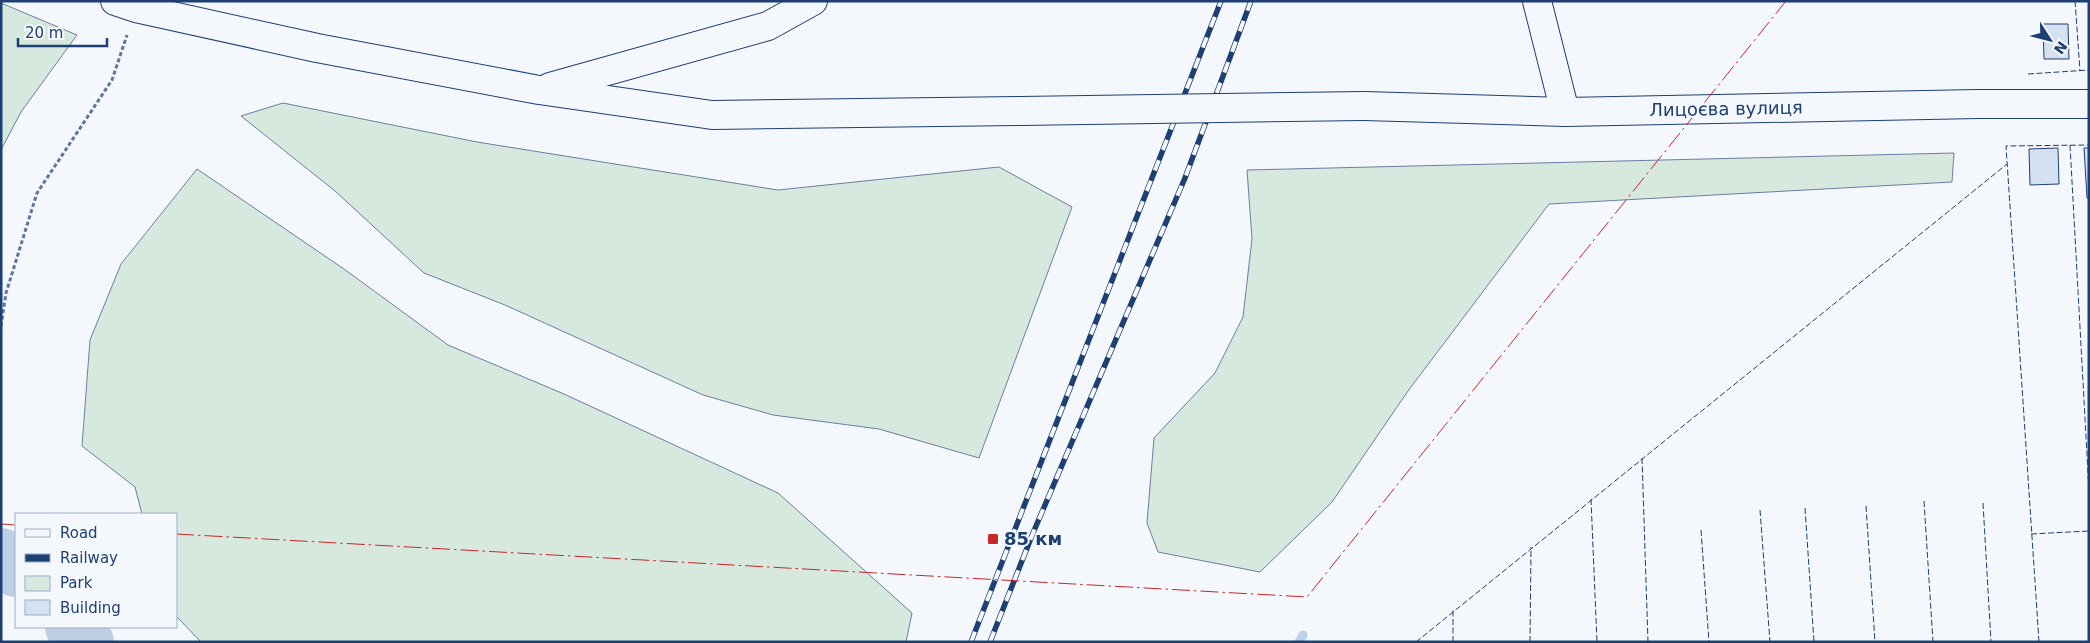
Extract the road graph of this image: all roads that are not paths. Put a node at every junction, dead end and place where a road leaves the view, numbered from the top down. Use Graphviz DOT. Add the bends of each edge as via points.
graph roads {
  1 [pos="813,1"];
  2 [pos="1538,1"];
  3 [pos="126,5"];
  4 [pos="539,90"];
  5 [pos="2089,104"];
  6 [pos="1565,112"];
  1 -- 4 [label="street" via="768,26"];
  2 -- 6 [label="street"];
  3 -- 4 [label="street, Лицоєва вулиця" via="317,48"];
  4 -- 6 [label="street, Лицоєва вулиця, bridge" via="712,114 1364,106"];
  5 -- 6 [label="street, Лицоєва вулиця"];
}
